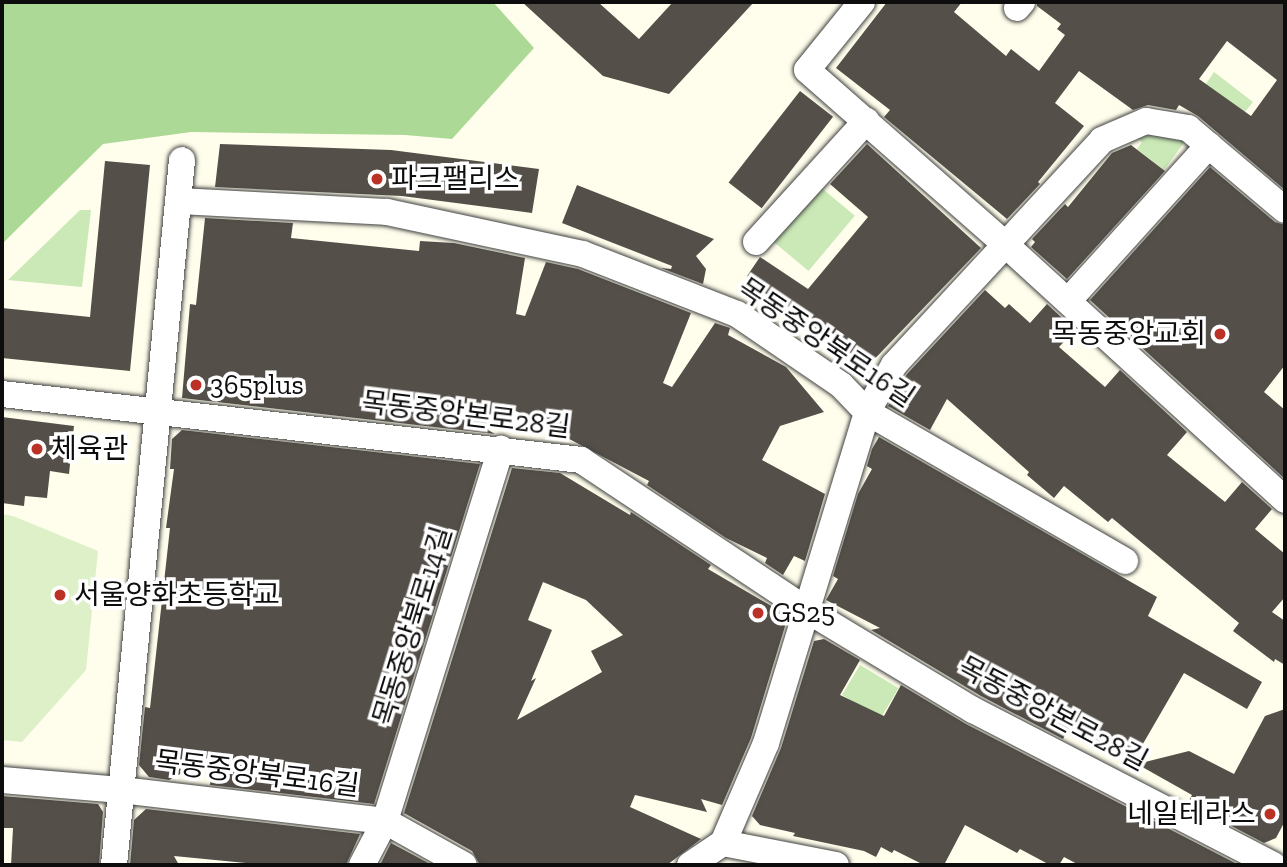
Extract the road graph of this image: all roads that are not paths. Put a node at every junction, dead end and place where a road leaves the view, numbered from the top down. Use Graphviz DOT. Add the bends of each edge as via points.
graph roads {
  1 [pos="862,2"];
  2 [pos="866,121"];
  3 [pos="1209,145"];
  4 [pos="182,160"];
  5 [pos="178,201"];
  6 [pos="1285,210"];
  7 [pos="756,242"];
  8 [pos="1006,245"];
  9 [pos="1068,301"];
  10 [pos="2,394"];
  11 [pos="157,411"];
  12 [pos="867,412"];
  13 [pos="501,449"];
  14 [pos="1285,500"];
  15 [pos="1125,561"];
  16 [pos="807,610"];
  17 [pos="2,780"];
  18 [pos="121,790"];
  19 [pos="385,821"];
  20 [pos="723,843"];
  21 [pos="114,865"];
  22 [pos="362,865"];
  23 [pos="464,865"];
  24 [pos="690,865"];
  25 [pos="836,865"];
  26 [pos="1273,865"];
  1 -- 2 [label="street" via="807,70"];
  2 -- 7 [label="street"];
  2 -- 8 [label="street"];
  3 -- 6 [label="street"];
  3 -- 8 [label="street" via="1188,128 1146,121 1102,140"];
  3 -- 9 [label="street"];
  4 -- 5 [label="street, 목동중앙북로16길"];
  5 -- 11 [label="street, 목동중앙북로16길"];
  5 -- 12 [label="street, 목동중앙북로16길" via="387,212 583,254 737,314 841,385"];
  8 -- 9 [label="street"];
  8 -- 12 [label="street" via="894,365"];
  9 -- 14 [label="street"];
  10 -- 11 [label="street, 목동중앙본로28길"];
  11 -- 13 [label="street, 목동중앙본로28길"];
  11 -- 18 [label="street, 목동중앙북로16길"];
  12 -- 15 [label="street, 목동중앙북로16길"];
  12 -- 16 [label="street"];
  13 -- 16 [label="street, 목동중앙본로28길" via="580,460"];
  13 -- 19 [label="street, 목동중앙북로14길"];
  16 -- 20 [label="street" via="766,743"];
  16 -- 26 [label="street, 목동중앙본로28길" via="973,710"];
  17 -- 18 [label="street, 목동중앙북로16길"];
  18 -- 19 [label="street, 목동중앙북로16길"];
  18 -- 21 [label="street, 목동중앙북로16길"];
  19 -- 22 [label="street, 목동중앙북로14길"];
  19 -- 23 [label="street"];
  20 -- 24 [label="street"];
  20 -- 25 [label="street"];
}
